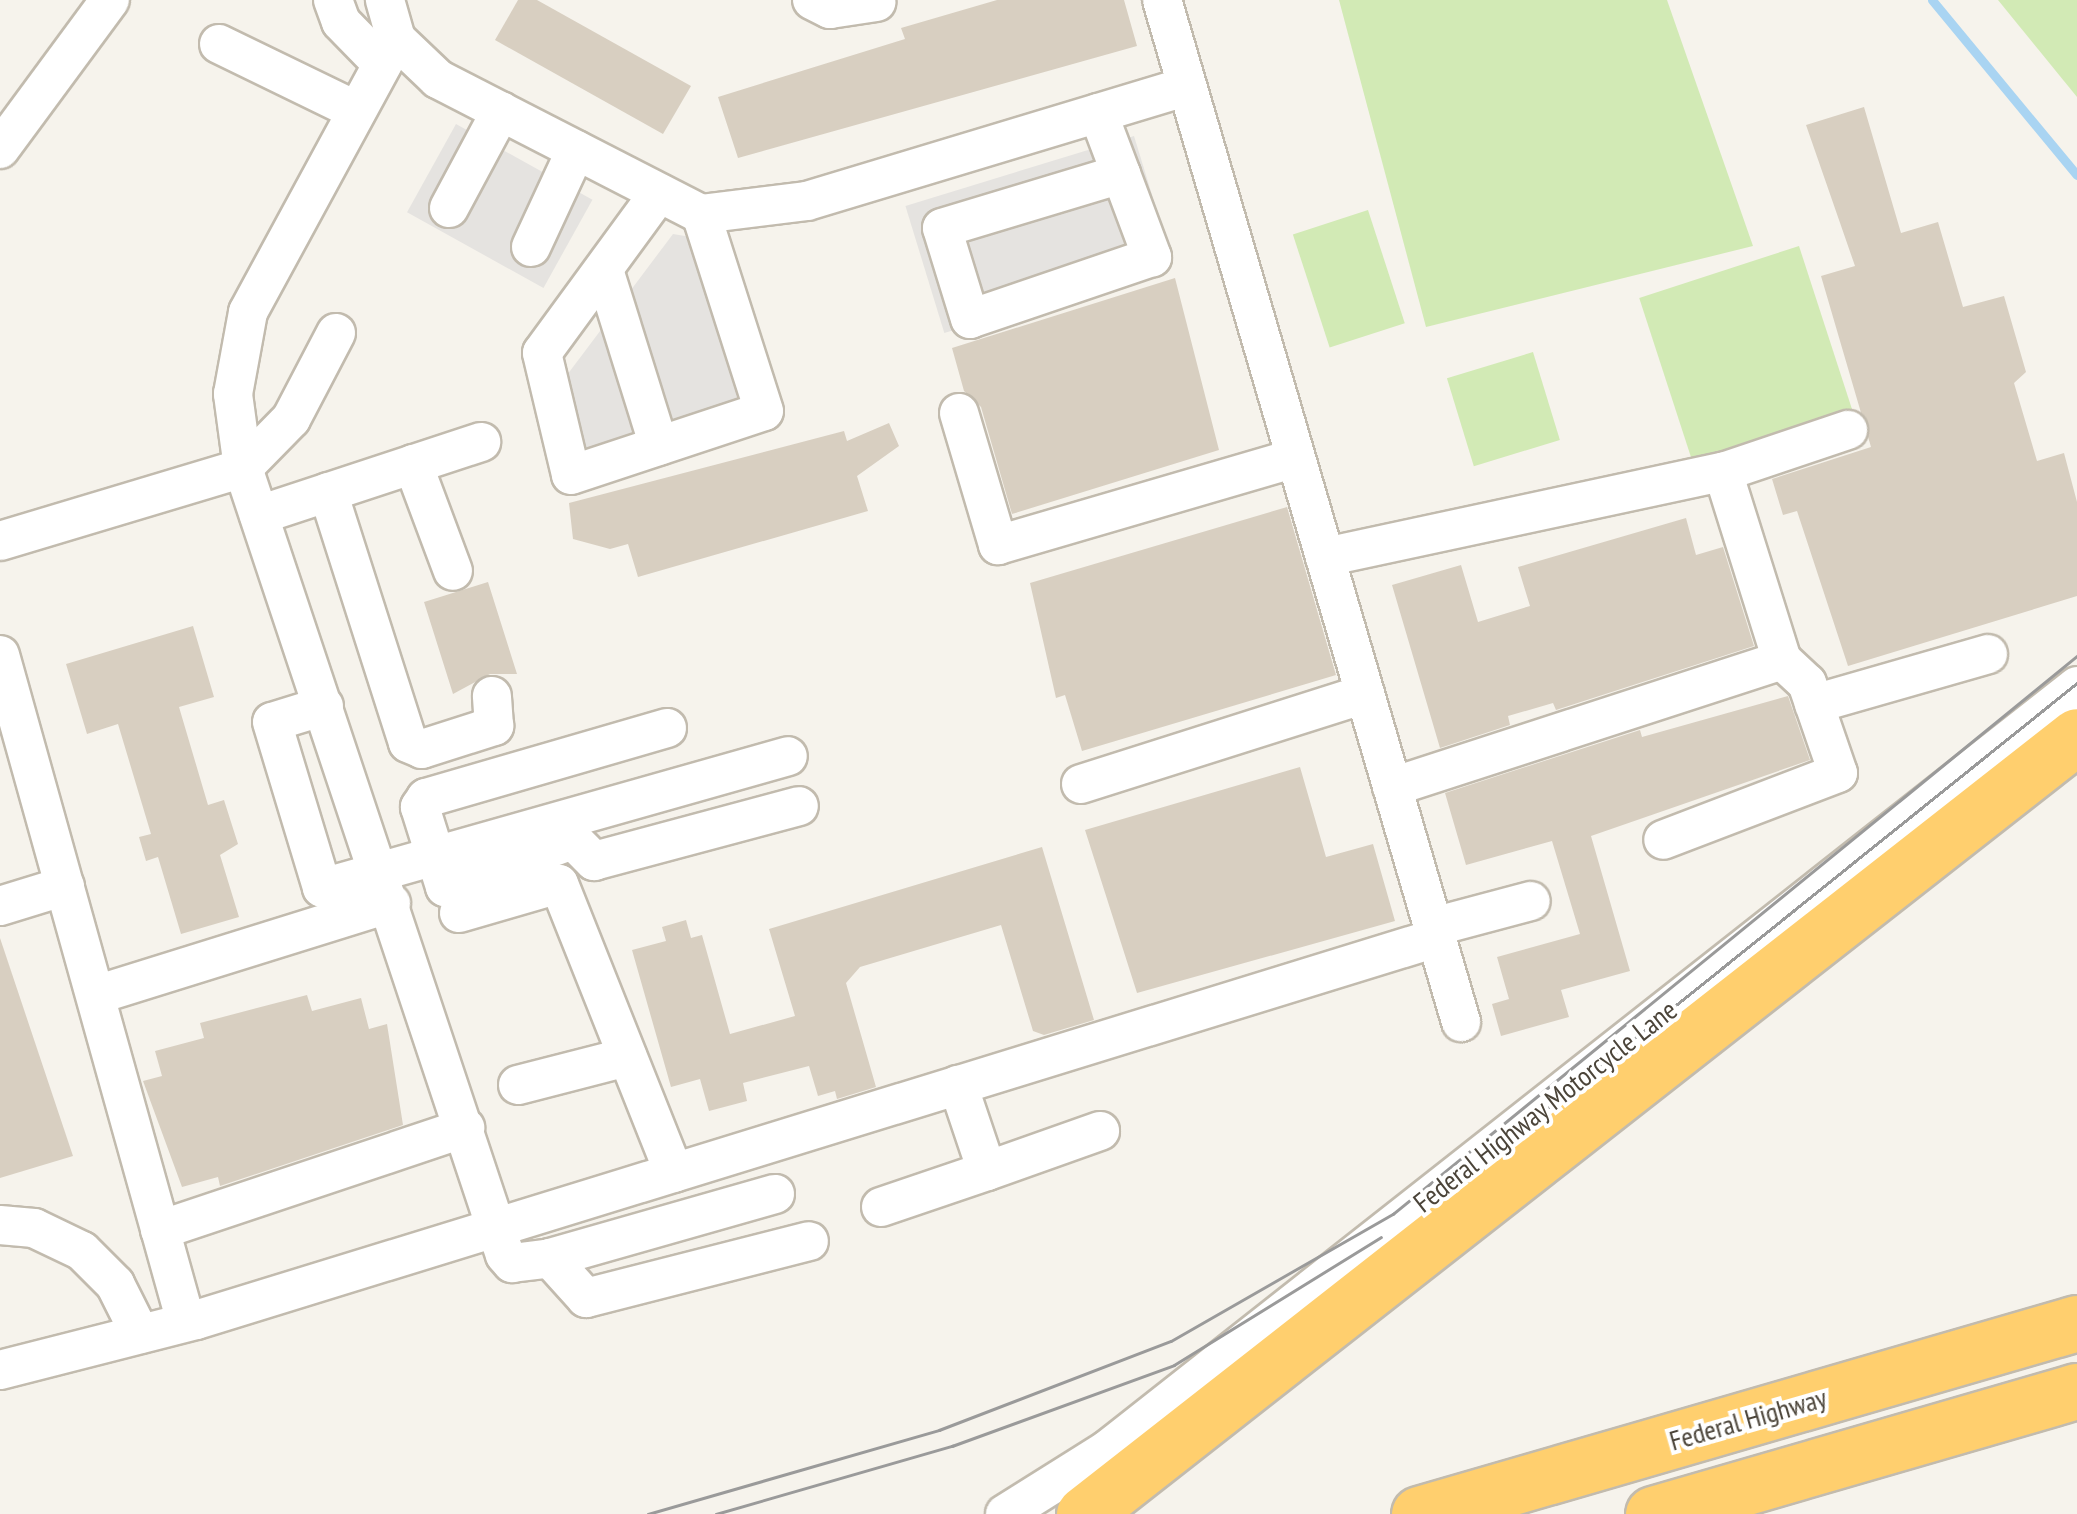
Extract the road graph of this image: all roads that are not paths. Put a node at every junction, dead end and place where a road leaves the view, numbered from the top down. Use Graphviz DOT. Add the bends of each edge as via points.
graph roads {
  1 [pos="110,0"];
  2 [pos="333,0"];
  3 [pos="385,0"];
  4 [pos="812,0"];
  5 [pos="1162,0"];
  6 [pos="879,1"];
  7 [pos="219,44"];
  8 [pos="389,52"];
  9 [pos="1188,86"];
  10 [pos="357,111"];
  11 [pos="500,112"];
  12 [pos="1098,113"];
  13 [pos="0,150"];
  14 [pos="576,150"];
  15 [pos="1121,174"];
  16 [pos="659,192"];
  17 [pos="450,208"];
  18 [pos="700,214"];
  19 [pos="531,247"];
  20 [pos="605,273"];
  21 [pos="336,333"];
  22 [pos="960,414"];
  23 [pos="1848,430"];
  24 [pos="482,442"];
  25 [pos="659,446"];
  26 [pos="1296,458"];
  27 [pos="412,464"];
  28 [pos="242,468"];
  29 [pos="1724,472"];
  30 [pos="328,492"];
  31 [pos="259,514"];
  32 [pos="0,541"];
  33 [pos="1325,557"];
  34 [pos="453,571"];
  35 [pos="1988,654"];
  36 [pos="0,655"];
  37 [pos="1782,660"];
  38 [pos="2077,686"];
  39 [pos="1365,694"];
  40 [pos="492,696"];
  41 [pos="1814,704"];
  42 [pos="324,706"];
  43 [pos="9,722"];
  44 [pos="667,728"];
  45 [pos="2077,736"];
  46 [pos="788,756"];
  47 [pos="1081,784"];
  48 [pos="1392,787"];
  49 [pos="799,806"];
  50 [pos="1663,840"];
  51 [pos="437,854"];
  52 [pos="65,886"];
  53 [pos="386,887"];
  54 [pos="1531,901"];
  55 [pos="1,902"];
  56 [pos="459,913"];
  57 [pos="1434,932"];
  58 [pos="96,995"];
  59 [pos="1461,1022"];
  60 [pos="627,1056"];
  61 [pos="518,1085"];
  62 [pos="958,1086"];
  63 [pos="465,1128"];
  64 [pos="1100,1132"];
  65 [pos="988,1172"];
  66 [pos="674,1173"];
  67 [pos="775,1194"];
  68 [pos="881,1207"];
  69 [pos="0,1226"];
  70 [pos="498,1227"];
  71 [pos="160,1230"];
  72 [pos="808,1241"];
  73 [pos="550,1258"];
  74 [pos="186,1322"];
  75 [pos="2077,1323"];
  76 [pos="140,1334"];
  77 [pos="0,1370"];
  78 [pos="2077,1390"];
  79 [pos="1005,1514"];
  80 [pos="1084,1514"];
  81 [pos="1419,1514"];
  82 [pos="1653,1514"];
  1 -- 13 [label="street"];
  2 -- 8 [label="street" via="341,22"];
  3 -- 8 [label="street"];
  4 -- 6 [label="street" via="830,9"];
  5 -- 9 [label="street"];
  7 -- 10 [label="street"];
  8 -- 10 [label="street"];
  8 -- 11 [label="street"];
  9 -- 12 [label="street"];
  9 -- 26 [label="street"];
  10 -- 28 [label="street" via="248,312 233,394"];
  11 -- 14 [label="street"];
  11 -- 17 [label="street"];
  12 -- 15 [label="street"];
  12 -- 18 [label="street" via="807,201"];
  14 -- 16 [label="street"];
  14 -- 19 [label="street"];
  15 -- 15 [label="street" via="942,228 970,319 1152,257"];
  16 -- 18 [label="street"];
  16 -- 20 [label="street"];
  18 -- 25 [label="street" via="764,412"];
  20 -- 25 [label="street"];
  20 -- 25 [label="street" via="542,353 571,475"];
  21 -- 28 [label="street" via="291,419"];
  22 -- 26 [label="street" via="998,545"];
  23 -- 29 [label="street"];
  24 -- 27 [label="street"];
  26 -- 33 [label="street"];
  27 -- 30 [label="street"];
  27 -- 34 [label="street"];
  28 -- 31 [label="street"];
  28 -- 32 [label="street"];
  29 -- 33 [label="street"];
  29 -- 37 [label="street"];
  30 -- 31 [label="street"];
  30 -- 40 [label="street" via="408,743 422,749 494,726"];
  31 -- 42 [label="street"];
  33 -- 39 [label="street"];
  35 -- 41 [label="street"];
  36 -- 43 [label="street"];
  37 -- 41 [label="street" via="1807,683"];
  37 -- 48 [label="street"];
  38 -- 79 [label="street, Federal Highway Motorcycle Lane" via="1107,1450"];
  39 -- 47 [label="street"];
  39 -- 48 [label="street"];
  41 -- 50 [label="street" via="1838,773"];
  42 -- 53 [label="street"];
  42 -- 53 [label="street" via="272,722 322,888"];
  43 -- 52 [label="street"];
  44 -- 51 [label="street" via="426,798 420,807"];
  45 -- 80 [label="highway"];
  46 -- 51 [label="street"];
  48 -- 57 [label="street"];
  49 -- 51 [label="street" via="594,860 573,840 444,886"];
  51 -- 53 [label="street"];
  52 -- 55 [label="street"];
  52 -- 58 [label="street"];
  53 -- 58 [label="street"];
  53 -- 63 [label="street"];
  54 -- 57 [label="street"];
  56 -- 60 [label="street" via="558,884"];
  57 -- 59 [label="street"];
  57 -- 62 [label="street"];
  58 -- 71 [label="street"];
  60 -- 61 [label="street"];
  60 -- 66 [label="street"];
  62 -- 65 [label="street"];
  62 -- 66 [label="street"];
  63 -- 70 [label="street"];
  63 -- 71 [label="street"];
  64 -- 65 [label="street"];
  65 -- 68 [label="street"];
  66 -- 70 [label="street"];
  67 -- 73 [label="street"];
  69 -- 76 [label="street" via="34,1228 82,1251 115,1284"];
  70 -- 73 [label="street" via="512,1263"];
  70 -- 74 [label="street"];
  71 -- 74 [label="street"];
  72 -- 73 [label="street" via="586,1298"];
  74 -- 76 [label="street"];
  75 -- 81 [label="highway, Federal Highway"];
  76 -- 77 [label="street"];
  78 -- 82 [label="highway"];
}
